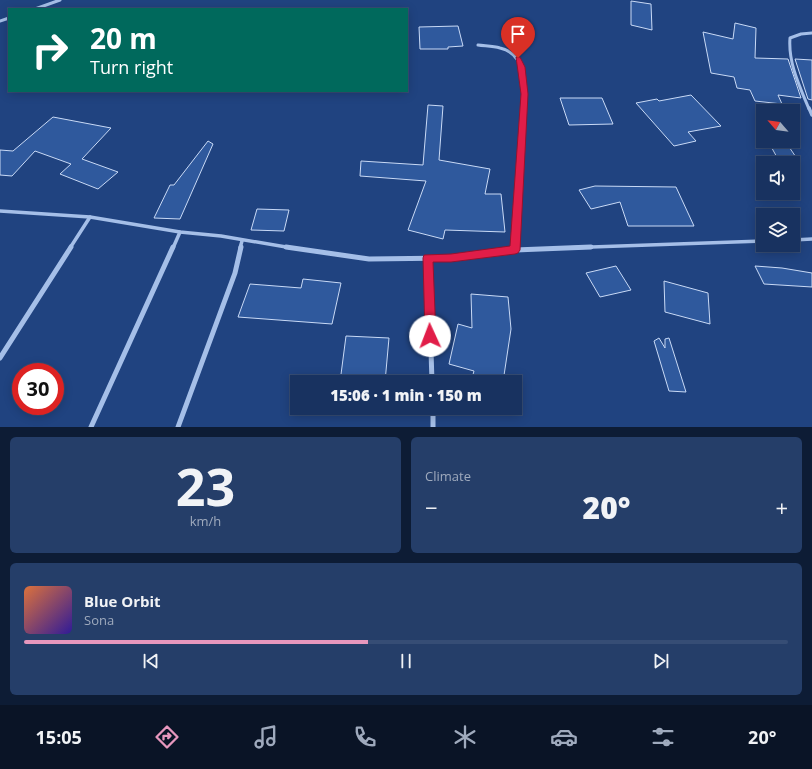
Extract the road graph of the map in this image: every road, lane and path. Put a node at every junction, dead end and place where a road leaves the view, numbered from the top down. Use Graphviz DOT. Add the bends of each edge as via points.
graph roads {
  1 [pos="60,0"];
  2 [pos="38,8"];
  3 [pos="812,33"];
  4 [pos="478,44"];
  5 [pos="812,115"];
  6 [pos="0,211"];
  7 [pos="90,216"];
  8 [pos="180,232"];
  9 [pos="812,239"];
  10 [pos="800,240"];
  11 [pos="242,241"];
  12 [pos="756,241"];
  13 [pos="515,250"];
  14 [pos="428,258"];
  15 [pos="0,358"];
  16 [pos="432,375"];
  17 [pos="433,415"];
  18 [pos="90,427"];
  19 [pos="178,427"];
  20 [pos="433,427"];
  1 -- 2 [label="street"];
  3 -- 5 [label="street" via="793,36 790,41 791,55"];
  4 -- 13 [label="street" via="510,52 518,58 522,67 525,94"];
  6 -- 7 [label="street"];
  7 -- 8 [label="street"];
  7 -- 15 [label="street"];
  8 -- 11 [label="street"];
  8 -- 18 [label="street"];
  9 -- 10 [label="street"];
  11 -- 14 [label="street" via="369,259"];
  11 -- 19 [label="street" via="235,273"];
  12 -- 13 [label="street"];
  13 -- 14 [label="street" via="451,258"];
  14 -- 16 [label="street"];
  17 -- 20 [label="street"];
}
